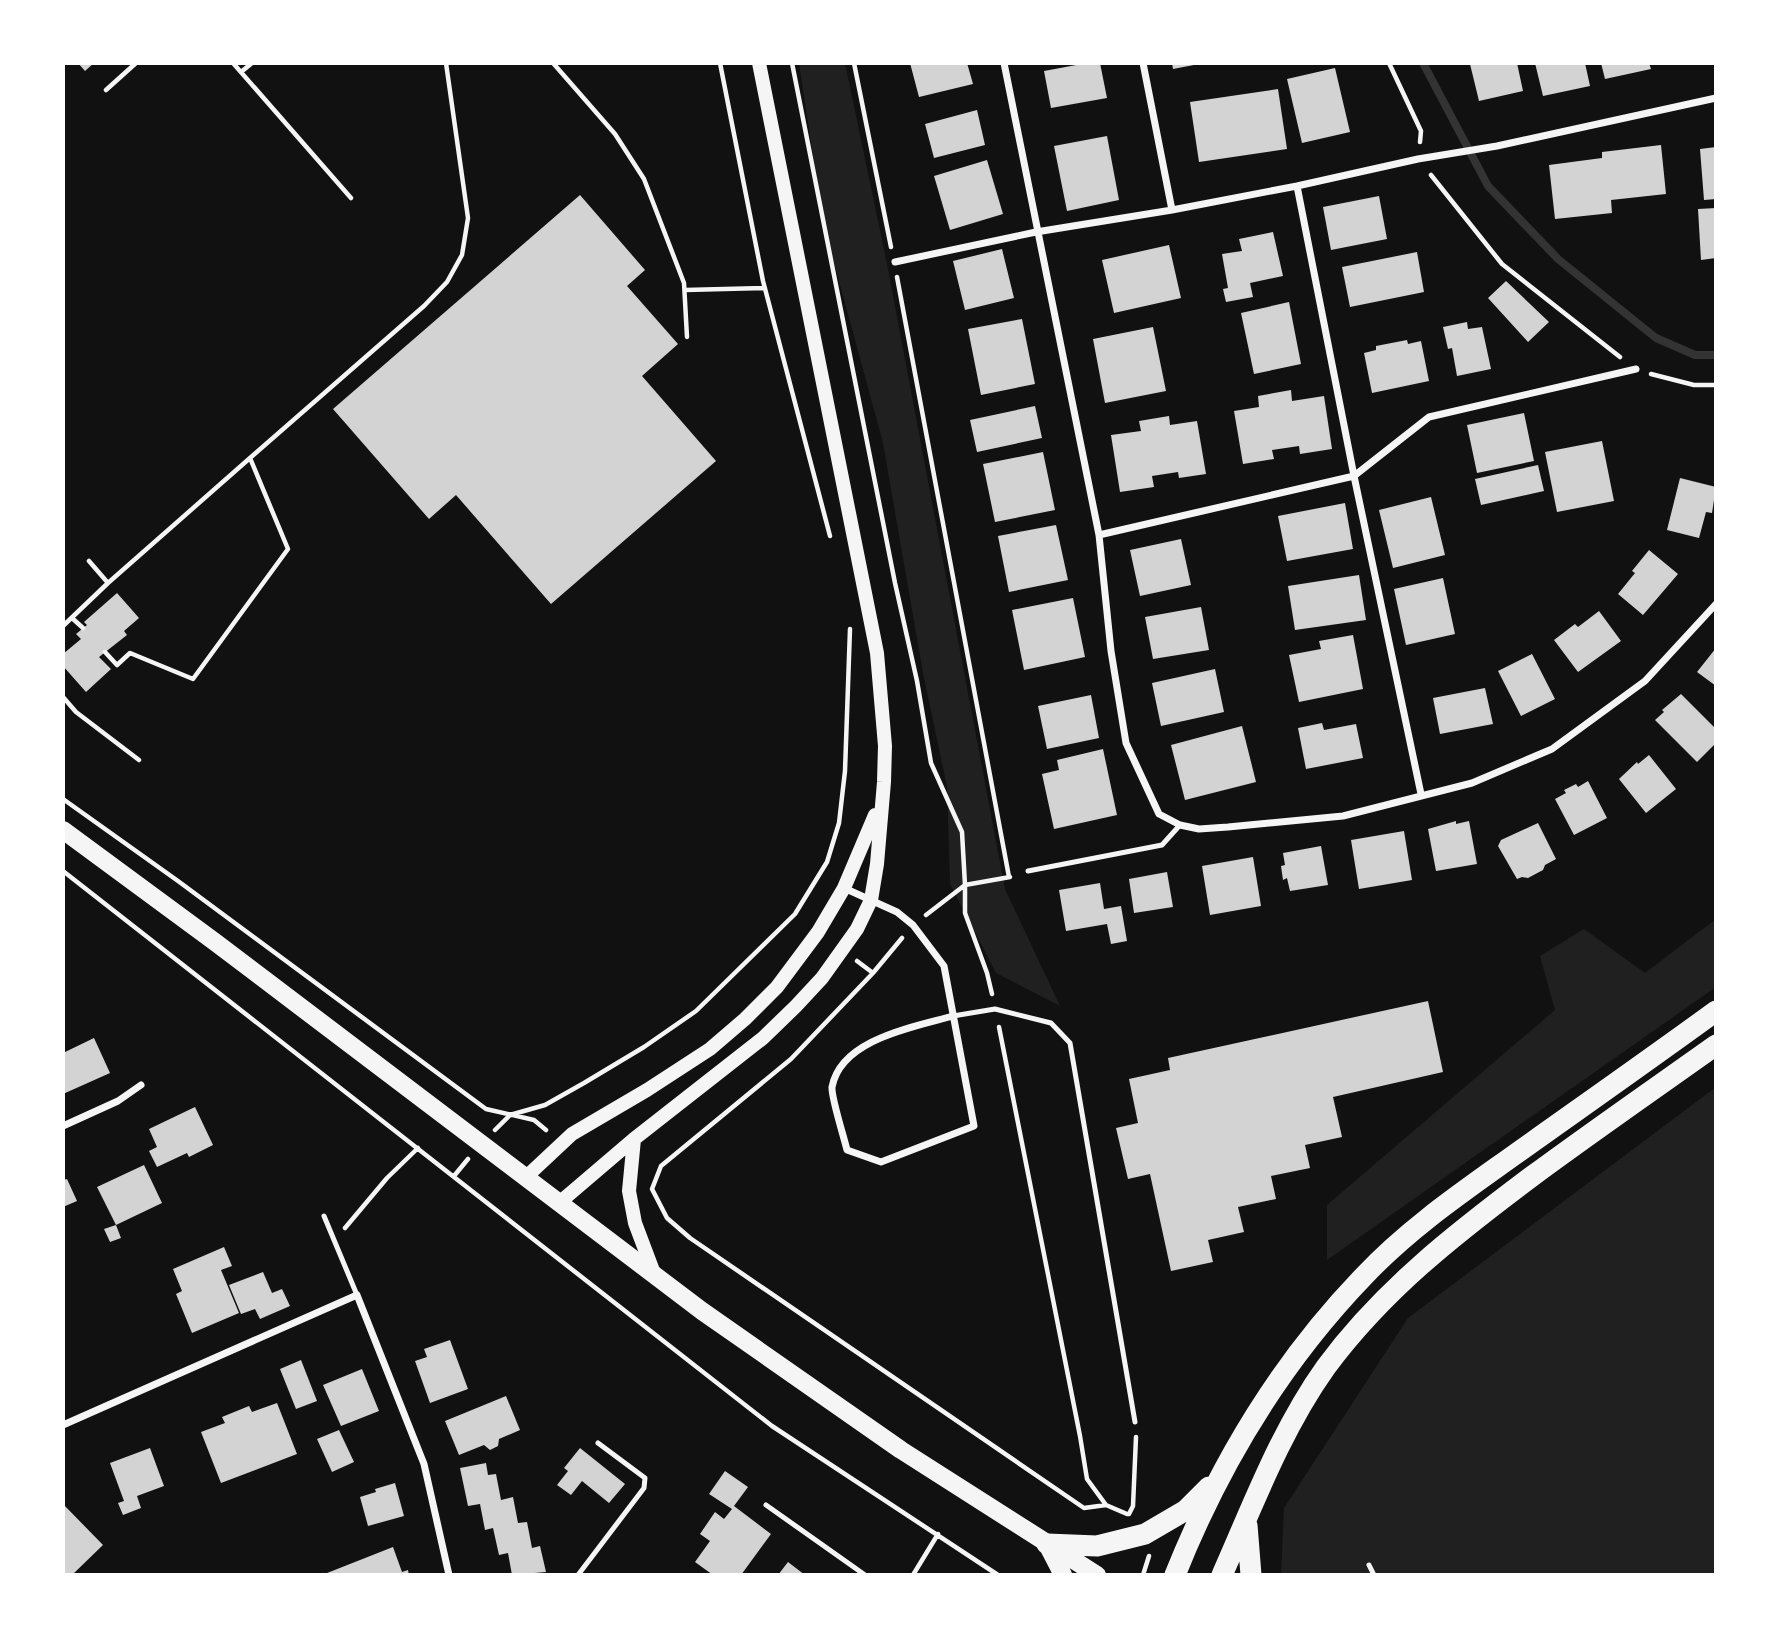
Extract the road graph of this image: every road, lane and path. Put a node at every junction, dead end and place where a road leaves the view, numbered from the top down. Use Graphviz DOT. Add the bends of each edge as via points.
graph roads {
  1 [pos="136,63"];
  2 [pos="233,63"];
  3 [pos="252,63"];
  4 [pos="446,63"];
  5 [pos="553,63"];
  6 [pos="720,63"];
  7 [pos="759,63"];
  8 [pos="792,63"];
  9 [pos="854,63"];
  10 [pos="1004,63"];
  11 [pos="1143,63"];
  12 [pos="1389,63"];
  13 [pos="241,72"];
  14 [pos="106,90"];
  15 [pos="1716,98"];
  16 [pos="1418,159"];
  17 [pos="1297,186"];
  18 [pos="351,198"];
  19 [pos="1172,210"];
  20 [pos="1036,232"];
  21 [pos="895,262"];
  22 [pos="765,288"];
  23 [pos="685,290"];
  24 [pos="687,337"];
  25 [pos="1636,369"];
  26 [pos="1716,385"];
  27 [pos="250,458"];
  28 [pos="1354,476"];
  29 [pos="1099,535"];
  30 [pos="832,544"];
  31 [pos="89,561"];
  32 [pos="107,583"];
  33 [pos="1716,604"];
  34 [pos="72,618"];
  35 [pos="850,620"];
  36 [pos="63,626"];
  37 [pos="83,628"];
  38 [pos="105,652"];
  39 [pos="63,697"];
  40 [pos="139,760"];
  41 [pos="1421,794"];
  42 [pos="63,799"];
  43 [pos="880,805"];
  44 [pos="1180,825"];
  45 [pos="63,830"];
  46 [pos="63,871"];
  47 [pos="1028,871"];
  48 [pos="1009,877"];
  49 [pos="965,886"];
  50 [pos="844,888"];
  51 [pos="871,900"];
  52 [pos="914,925"];
  53 [pos="995,1009"];
  54 [pos="1716,1012"];
  55 [pos="953,1016"];
  56 [pos="1716,1045"];
  57 [pos="141,1085"];
  58 [pos="510,1115"];
  59 [pos="63,1126"];
  60 [pos="634,1139"];
  61 [pos="561,1143"];
  62 [pos="482,1144"];
  63 [pos="418,1148"];
  64 [pos="454,1176"];
  65 [pos="525,1178"];
  66 [pos="652,1189"];
  67 [pos="629,1191"];
  68 [pos="559,1203"];
  69 [pos="324,1216"];
  70 [pos="332,1236"];
  71 [pos="656,1277"];
  72 [pos="357,1295"];
  73 [pos="1135,1422"];
  74 [pos="63,1425"];
  75 [pos="598,1443"];
  76 [pos="1220,1476"];
  77 [pos="1106,1504"];
  78 [pos="766,1505"];
  79 [pos="1129,1515"];
  80 [pos="1247,1520"];
  81 [pos="939,1534"];
  82 [pos="1145,1534"];
  83 [pos="1047,1544"];
  84 [pos="1369,1565"];
  85 [pos="449,1575"];
  86 [pos="578,1575"];
  87 [pos="865,1575"];
  88 [pos="913,1575"];
  89 [pos="998,1575"];
  90 [pos="1063,1575"];
  91 [pos="1097,1575"];
  92 [pos="1143,1575"];
  93 [pos="1175,1575"];
  94 [pos="1222,1575"];
  95 [pos="1251,1575"];
  96 [pos="1374,1575"];
  1 -- 14 [label="path"];
  2 -- 13 [label="path"];
  3 -- 13 [label="path"];
  4 -- 27 [label="path" via="468,218 462,255 447,282 424,306"];
  5 -- 23 [label="path" via="615,134 643,179"];
  6 -- 22 [label="path"];
  7 -- 43 [label="main road" via="877,653 885,746"];
  8 -- 49 [label="path" via="931,763 962,832"];
  9 -- 21 [label="path"];
  10 -- 20 [label="street"];
  11 -- 19 [label="street"];
  12 -- 16 [label="path" via="1421,131"];
  13 -- 18 [label="path"];
  15 -- 16 [label="street"];
  16 -- 17 [label="street"];
  16 -- 25 [label="path" via="1502,264"];
  17 -- 19 [label="street"];
  17 -- 28 [label="street"];
  19 -- 20 [label="street"];
  20 -- 21 [label="street"];
  20 -- 29 [label="street"];
  21 -- 48 [label="path"];
  22 -- 23 [label="path"];
  22 -- 30 [label="path"];
  23 -- 24 [label="path"];
  25 -- 26 [label="path" via="1695,385"];
  25 -- 28 [label="street" via="1429,417"];
  27 -- 32 [label="path"];
  27 -- 38 [label="path" via="288,549 193,679 130,653 117,664"];
  28 -- 29 [label="street"];
  28 -- 41 [label="street"];
  29 -- 44 [label="street" via="1126,743 1159,814"];
  31 -- 32 [label="path"];
  32 -- 34 [label="path"];
  33 -- 41 [label="street" via="1645,681 1552,749 1472,782"];
  34 -- 36 [label="path"];
  34 -- 37 [label="path"];
  35 -- 58 [label="path" via="839,823 827,862 795,914 696,1011 545,1105"];
  39 -- 40 [label="path"];
  41 -- 44 [label="street" via="1343,816 1228,827"];
  42 -- 58 [label="path" via="486,1109"];
  43 -- 50 [label="main road"];
  43 -- 51 [label="main road"];
  44 -- 47 [label="lane" via="1161,845"];
  45 -- 62 [label="main road"];
  46 -- 63 [label="path"];
  47 -- 48 [label="path"];
  48 -- 49 [label="path"];
  49 -- 52 [label="path"];
  49 -- 53 [label="path" via="965,913"];
  50 -- 51 [label="street"];
  50 -- 61 [label="main road" via="804,953 745,1019 710,1049"];
  51 -- 52 [label="street"];
  51 -- 60 [label="main road" via="843,950 796,1006 725,1069"];
  52 -- 55 [label="street" via="944,966"];
  52 -- 66 [label="path" via="791,1059 661,1166"];
  53 -- 55 [label="lane"];
  53 -- 73 [label="lane" via="1051,1023 1070,1043"];
  53 -- 77 [label="path" via="1087,1479"];
  54 -- 76 [label="highway" via="1410,1232 1324,1321 1285,1372"];
  55 -- 55 [label="street" via="881,1036 844,1061 832,1088 847,1150 881,1162 974,1126"];
  56 -- 80 [label="highway" via="1477,1217 1389,1294 1312,1390 1278,1449"];
  57 -- 59 [label="street"];
  58 -- 61 [label="path" via="534,1120"];
  58 -- 62 [label="path"];
  60 -- 67 [label="main road"];
  60 -- 68 [label="main road"];
  61 -- 65 [label="main road"];
  62 -- 64 [label="path"];
  62 -- 65 [label="main road"];
  63 -- 64 [label="path"];
  63 -- 70 [label="path"];
  64 -- 81 [label="path" via="772,1426"];
  65 -- 68 [label="main road"];
  66 -- 67 [label="path"];
  66 -- 77 [label="path" via="667,1218 690,1238 1083,1508"];
  67 -- 71 [label="main road" via="635,1223"];
  68 -- 71 [label="main road"];
  69 -- 70 [label="lane"];
  70 -- 72 [label="lane"];
  71 -- 83 [label="main road" via="901,1450"];
  72 -- 74 [label="street"];
  72 -- 85 [label="street" via="424,1464"];
  73 -- 79 [label="path"];
  75 -- 86 [label="lane" via="645,1478 644,1488"];
  76 -- 82 [label="highway" via="1186,1510"];
  76 -- 93 [label="highway"];
  77 -- 79 [label="path"];
  78 -- 87 [label="lane"];
  79 -- 82 [label="path"];
  80 -- 94 [label="highway"];
  80 -- 95 [label="highway"];
  81 -- 88 [label="path"];
  81 -- 89 [label="path"];
  82 -- 83 [label="highway" via="1097,1546"];
  82 -- 92 [label="path" via="1149,1557"];
  83 -- 90 [label="main road"];
  83 -- 91 [label="main road"];
  84 -- 96 [label="lane"];
}
